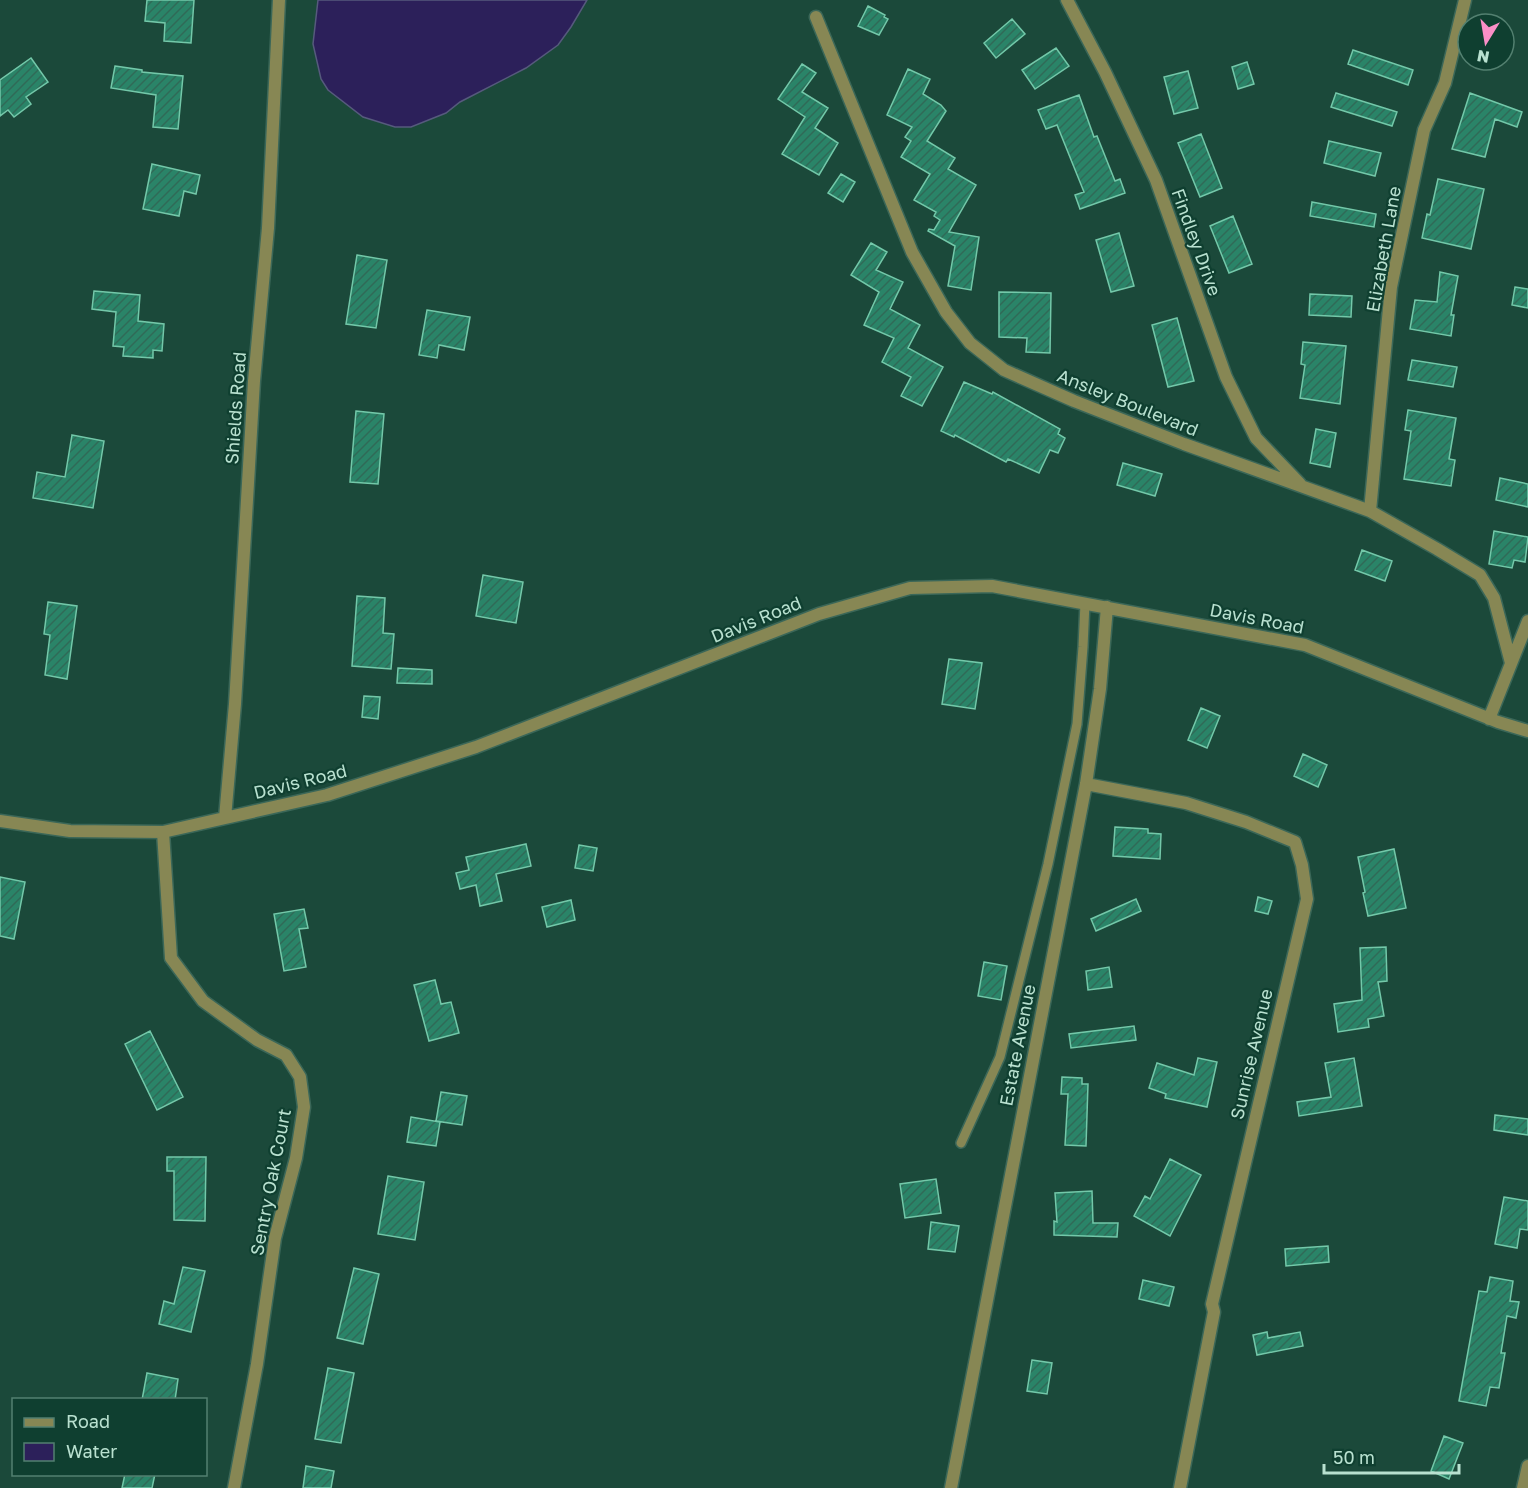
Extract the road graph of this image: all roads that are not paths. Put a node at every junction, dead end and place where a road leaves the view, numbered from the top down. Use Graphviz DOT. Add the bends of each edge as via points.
graph roads {
  1 [pos="279,0"];
  2 [pos="1067,0"];
  3 [pos="1464,0"];
  4 [pos="816,17"];
  5 [pos="1302,487"];
  6 [pos="1370,511"];
  7 [pos="1084,603"];
  8 [pos="1107,607"];
  9 [pos="1528,621"];
  10 [pos="1511,663"];
  11 [pos="1489,719"];
  12 [pos="1528,731"];
  13 [pos="1086,784"];
  14 [pos="225,818"];
  15 [pos="0,821"];
  16 [pos="163,832"];
  17 [pos="961,1143"];
  18 [pos="1528,1466"];
  19 [pos="234,1488"];
  20 [pos="951,1488"];
  21 [pos="1180,1488"];
  22 [pos="1523,1488"];
  1 -- 14 [label="street, Shields Road" via="268,228"];
  2 -- 5 [label="street, Findley Drive" via="1155,180 1226,377 1256,438"];
  3 -- 6 [label="street, Elizabeth Lane" via="1444,83 1424,130 1391,287"];
  4 -- 5 [label="street, Ansley Boulevard" via="912,252 946,312 970,343 1004,370 1074,401"];
  5 -- 6 [label="street, Ansley Boulevard"];
  6 -- 10 [label="street, Ansley Boulevard" via="1480,575 1494,598"];
  7 -- 8 [label="street, Davis Road"];
  7 -- 14 [label="street, Davis Road" via="992,586 910,588 819,614 476,747 327,795"];
  7 -- 17 [label="lane" via="1077,724 1048,864 1000,1058"];
  8 -- 11 [label="street, Davis Road" via="1305,645"];
  8 -- 13 [label="street, Estate Avenue"];
  9 -- 10 [label="street"];
  10 -- 11 [label="street"];
  11 -- 12 [label="street, Davis Road"];
  13 -- 20 [label="street, Estate Avenue"];
  13 -- 21 [label="street, Sunrise Avenue" via="1186,803 1295,842 1307,899 1212,1304 1214,1312"];
  14 -- 16 [label="street, Davis Road"];
  15 -- 16 [label="street, Davis Road" via="70,831"];
  16 -- 19 [label="street, Sentry Oak Court" via="171,958 203,1000 286,1055 300,1077 304,1107 296,1158 275,1238"];
  18 -- 22 [label="street"];
}
